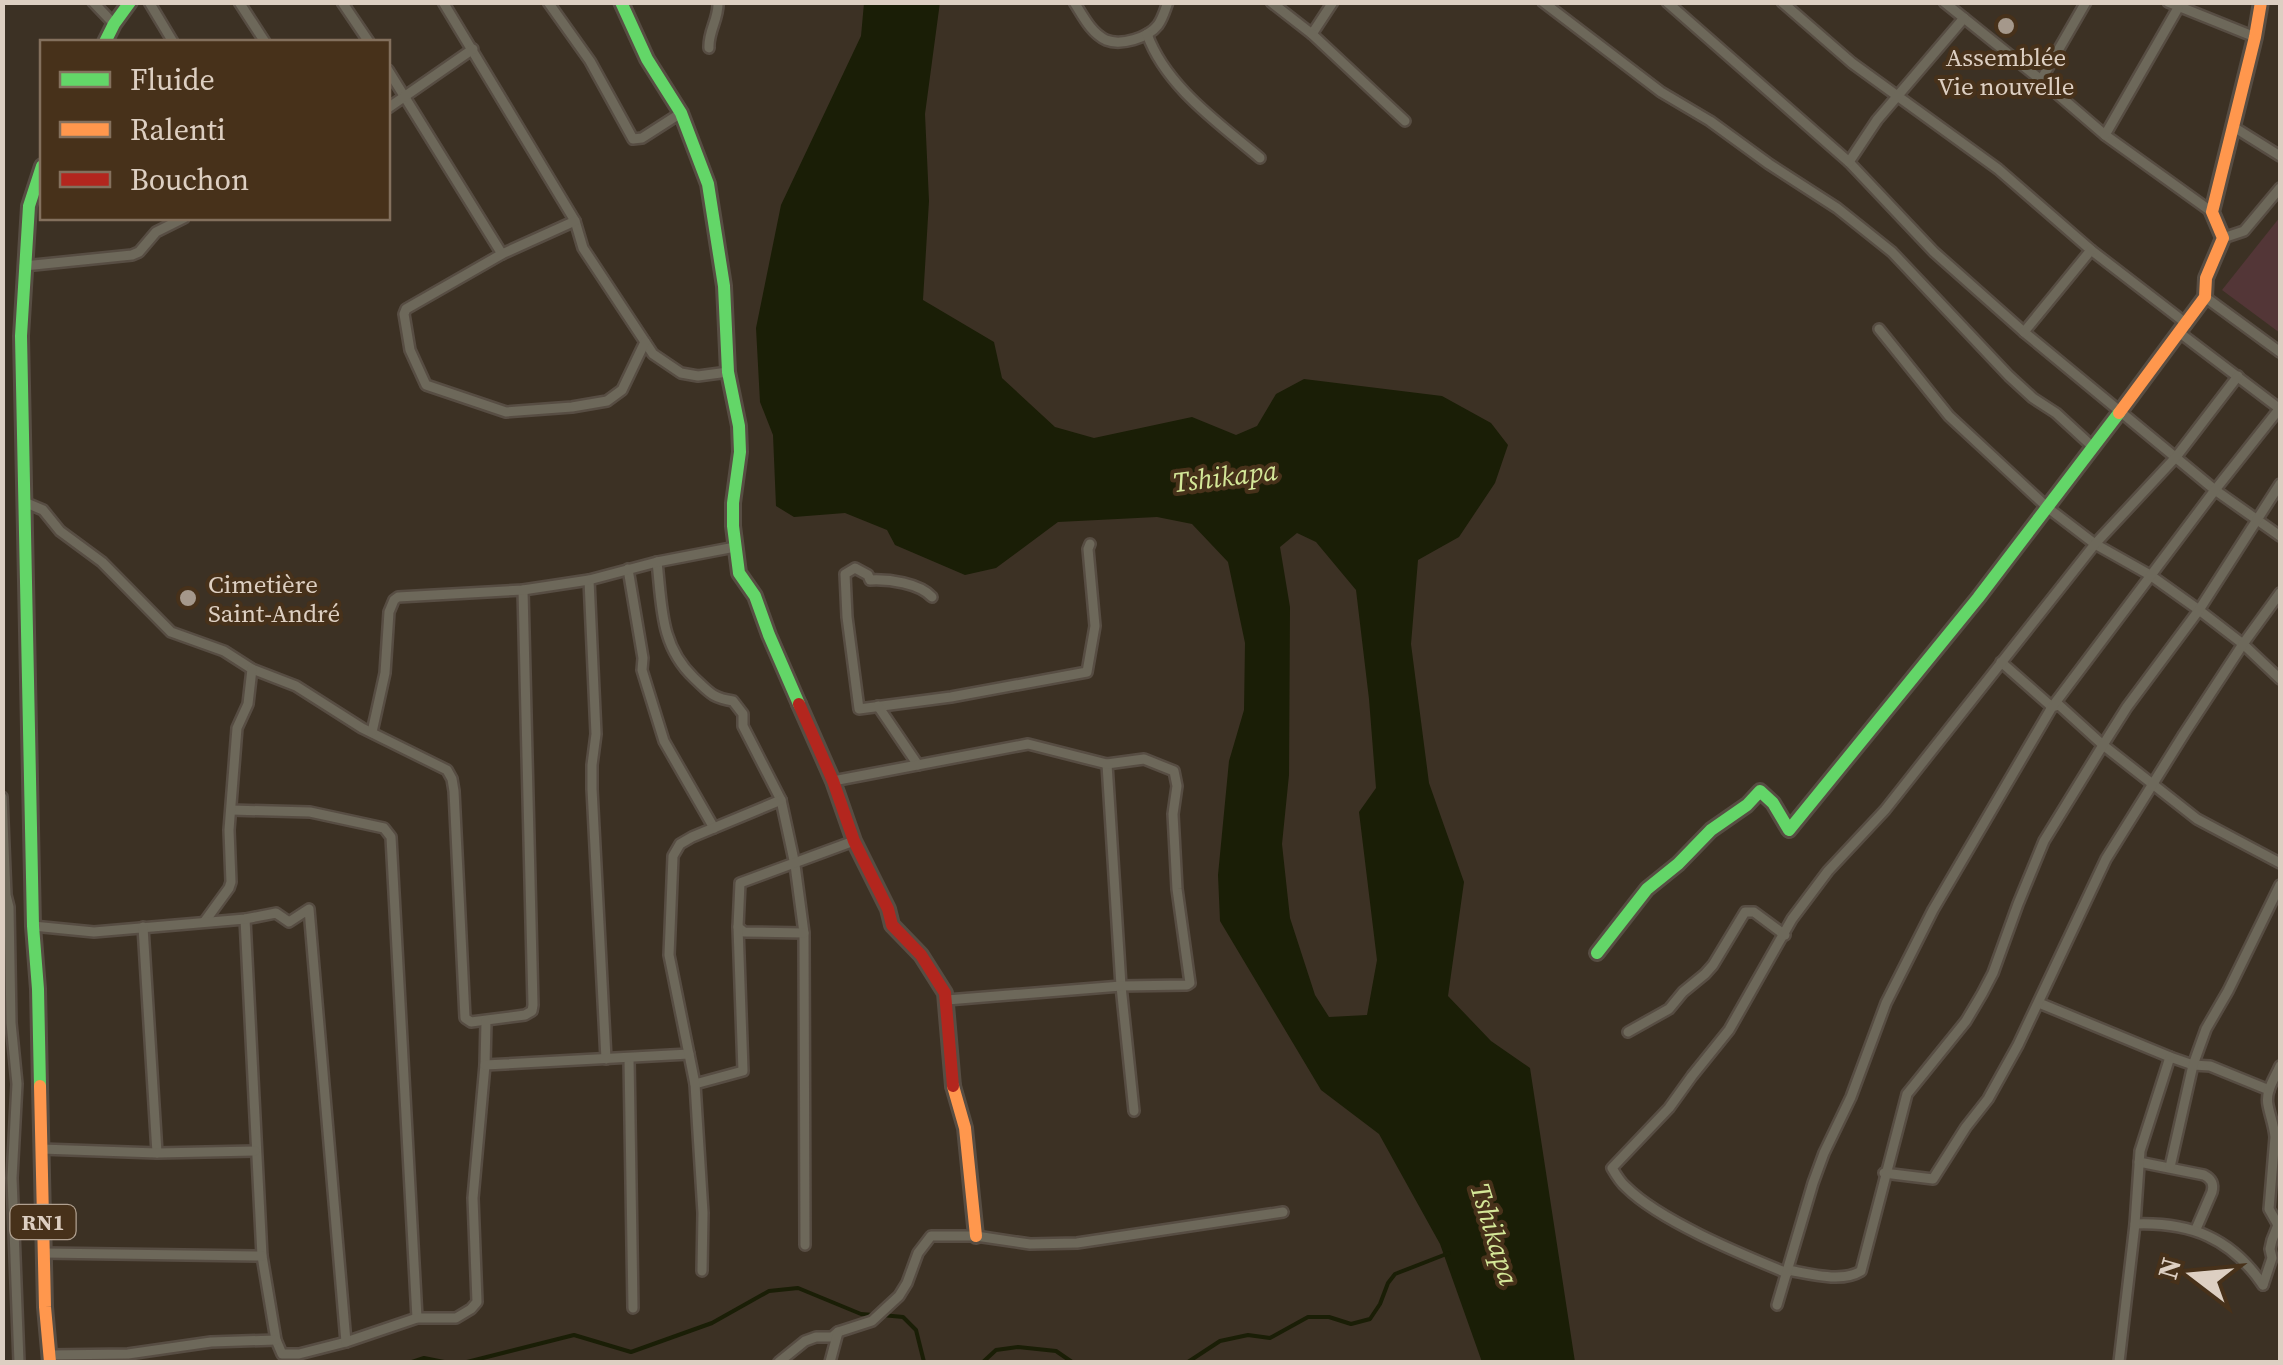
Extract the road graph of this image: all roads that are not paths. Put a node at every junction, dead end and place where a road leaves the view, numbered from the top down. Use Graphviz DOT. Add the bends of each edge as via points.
graph roads {
  1 [pos="93,2"];
  2 [pos="130,2"];
  3 [pos="150,2"];
  4 [pos="239,2"];
  5 [pos="342,2"];
  6 [pos="443,2"];
  7 [pos="548,2"];
  8 [pos="621,2"];
  9 [pos="718,2"];
  10 [pos="1074,2"];
  11 [pos="1168,2"];
  12 [pos="1271,2"];
  13 [pos="1333,2"];
  14 [pos="1543,2"];
  15 [pos="1667,2"];
  16 [pos="1782,2"];
  17 [pos="2086,2"];
  18 [pos="2168,2"];
  19 [pos="2261,2"];
  20 [pos="1948,4"];
  21 [pos="2178,8"];
  22 [pos="1964,18"];
  23 [pos="114,24"];
  24 [pos="1148,34"];
  25 [pos="1312,34"];
  26 [pos="2254,37"];
  27 [pos="106,40"];
  28 [pos="172,40"];
  29 [pos="264,40"];
  30 [pos="368,40"];
  31 [pos="708,48"];
  32 [pos="473,49"];
  33 [pos="390,73"];
  34 [pos="2042,80"];
  35 [pos="406,96"];
  36 [pos="1897,96"];
  37 [pos="390,107"];
  38 [pos="680,114"];
  39 [pos="1405,121"];
  40 [pos="2232,126"];
  41 [pos="2105,134"];
  42 [pos="2280,156"];
  43 [pos="1260,158"];
  44 [pos="1849,162"];
  45 [pos="40,172"];
  46 [pos="2280,188"];
  47 [pos="2212,212"];
  48 [pos="180,220"];
  49 [pos="576,221"];
  50 [pos="2223,238"];
  51 [pos="2091,250"];
  52 [pos="502,254"];
  53 [pos="24,266"];
  54 [pos="2205,296"];
  55 [pos="2184,328"];
  56 [pos="1878,329"];
  57 [pos="2024,332"];
  58 [pos="645,342"];
  59 [pos="2280,352"];
  60 [pos="728,372"];
  61 [pos="2238,376"];
  62 [pos="2280,408"];
  63 [pos="2120,413"];
  64 [pos="2094,448"];
  65 [pos="2176,457"];
  66 [pos="2280,484"];
  67 [pos="2215,490"];
  68 [pos="24,502"];
  69 [pos="2048,508"];
  70 [pos="2259,519"];
  71 [pos="2280,536"];
  72 [pos="1090,544"];
  73 [pos="2096,544"];
  74 [pos="735,546"];
  75 [pos="656,562"];
  76 [pos="628,568"];
  77 [pos="2150,575"];
  78 [pos="589,580"];
  79 [pos="524,590"];
  80 [pos="2280,592"];
  81 [pos="932,597"];
  82 [pos="2199,610"];
  83 [pos="2243,644"];
  84 [pos="2001,662"];
  85 [pos="252,669"];
  86 [pos="2280,679"];
  87 [pos="878,706"];
  88 [pos="2052,707"];
  89 [pos="372,732"];
  90 [pos="2103,745"];
  91 [pos="918,764"];
  92 [pos="1108,764"];
  93 [pos="833,781"];
  94 [pos="2153,783"];
  95 [pos="2,797"];
  96 [pos="781,800"];
  97 [pos="231,810"];
  98 [pos="714,828"];
  99 [pos="854,842"];
  100 [pos="2280,863"];
  101 [pos="795,864"];
  102 [pos="2280,886"];
  103 [pos="6,907"];
  104 [pos="245,919"];
  105 [pos="205,921"];
  106 [pos="33,926"];
  107 [pos="144,927"];
  108 [pos="738,927"];
  109 [pos="804,934"];
  110 [pos="1784,935"];
  111 [pos="1597,953"];
  112 [pos="1121,986"];
  113 [pos="947,1000"];
  114 [pos="2039,1003"];
  115 [pos="486,1021"];
  116 [pos="1628,1032"];
  117 [pos="689,1054"];
  118 [pos="629,1058"];
  119 [pos="2170,1058"];
  120 [pos="606,1059"];
  121 [pos="2193,1064"];
  122 [pos="485,1065"];
  123 [pos="2280,1066"];
  124 [pos="17,1084"];
  125 [pos="695,1084"];
  126 [pos="2,1089"];
  127 [pos="2269,1090"];
  128 [pos="1134,1110"];
  129 [pos="41,1148"];
  130 [pos="255,1151"];
  131 [pos="157,1153"];
  132 [pos="2139,1162"];
  133 [pos="2170,1167"];
  134 [pos="1884,1173"];
  135 [pos="7,1180"];
  136 [pos="1283,1212"];
  137 [pos="2136,1224"];
  138 [pos="2196,1230"];
  139 [pos="976,1236"];
  140 [pos="805,1245"];
  141 [pos="44,1253"];
  142 [pos="262,1256"];
  143 [pos="702,1271"];
  144 [pos="1788,1271"];
  145 [pos="1777,1304"];
  146 [pos="633,1308"];
  147 [pos="417,1318"];
  148 [pos="838,1332"];
  149 [pos="276,1340"];
  150 [pos="346,1342"];
  151 [pos="50,1359"];
  152 [pos="19,1362"];
  153 [pos="778,1362"];
  154 [pos="830,1362"];
  155 [pos="2119,1362"];
  1 -- 23 [label="street"];
  2 -- 23 [label="main road"];
  3 -- 28 [label="street"];
  4 -- 29 [label="street"];
  5 -- 30 [label="street"];
  6 -- 32 [label="street"];
  7 -- 38 [label="street" via="634,139"];
  8 -- 38 [label="main road"];
  9 -- 31 [label="street"];
  10 -- 24 [label="street" via="1107,41"];
  11 -- 24 [label="street"];
  12 -- 25 [label="street"];
  13 -- 25 [label="street"];
  14 -- 64 [label="street" via="1660,92 1838,208 1892,252 2009,376"];
  15 -- 44 [label="street"];
  16 -- 36 [label="street"];
  17 -- 34 [label="street"];
  18 -- 21 [label="street"];
  19 -- 26 [label="main road"];
  20 -- 22 [label="street"];
  21 -- 26 [label="street"];
  21 -- 41 [label="street"];
  22 -- 34 [label="street"];
  22 -- 36 [label="street"];
  23 -- 27 [label="main road"];
  24 -- 43 [label="street" via="1186,93"];
  25 -- 39 [label="street"];
  26 -- 40 [label="main road"];
  32 -- 35 [label="street"];
  32 -- 49 [label="street"];
  33 -- 35 [label="street"];
  34 -- 41 [label="street"];
  35 -- 37 [label="street"];
  35 -- 52 [label="street"];
  36 -- 44 [label="street"];
  36 -- 51 [label="street" via="1998,169"];
  38 -- 60 [label="main road" via="708,184 724,286"];
  40 -- 42 [label="street"];
  40 -- 47 [label="main road"];
  41 -- 47 [label="street"];
  44 -- 57 [label="street" via="1934,252"];
  45 -- 53 [label="main road, RN1" via="29,206"];
  46 -- 50 [label="street" via="2244,231"];
  47 -- 50 [label="main road"];
  48 -- 53 [label="street" via="132,255"];
  49 -- 52 [label="street"];
  49 -- 58 [label="street" via="583,248"];
  50 -- 54 [label="main road"];
  51 -- 55 [label="street"];
  51 -- 57 [label="street"];
  52 -- 58 [label="street" via="406,309 410,350 426,385 506,412 608,401 622,390"];
  53 -- 68 [label="main road, RN1"];
  54 -- 55 [label="main road"];
  54 -- 59 [label="street"];
  55 -- 61 [label="street"];
  55 -- 63 [label="main road"];
  56 -- 69 [label="street" via="1949,416"];
  57 -- 63 [label="street"];
  58 -- 60 [label="street" via="681,373"];
  60 -- 74 [label="main road" via="740,426"];
  61 -- 62 [label="street"];
  61 -- 65 [label="street"];
  62 -- 67 [label="street"];
  63 -- 64 [label="main road"];
  63 -- 65 [label="street"];
  64 -- 69 [label="main road"];
  65 -- 67 [label="street"];
  65 -- 73 [label="street"];
  66 -- 70 [label="street"];
  67 -- 70 [label="street"];
  67 -- 77 [label="street"];
  68 -- 85 [label="street" via="43,510 172,632"];
  68 -- 106 [label="main road, RN1"];
  69 -- 73 [label="street"];
  69 -- 111 [label="main road" via="1789,830 1760,792 1648,890"];
  70 -- 71 [label="street"];
  70 -- 82 [label="street"];
  72 -- 87 [label="street" via="1094,626 1087,672"];
  73 -- 77 [label="street"];
  73 -- 84 [label="street"];
  74 -- 75 [label="street"];
  74 -- 93 [label="main road" via="739,573 756,596"];
  75 -- 76 [label="street"];
  75 -- 96 [label="street" via="673,653 715,698 733,701"];
  76 -- 78 [label="street"];
  76 -- 98 [label="street" via="642,670 664,742"];
  77 -- 82 [label="street"];
  77 -- 88 [label="street"];
  78 -- 79 [label="street"];
  78 -- 120 [label="street"];
  79 -- 89 [label="street" via="394,600"];
  79 -- 115 [label="street" via="533,1005 526,1016"];
  80 -- 83 [label="street"];
  81 -- 87 [label="street" via="870,580 855,568 846,574 859,708"];
  82 -- 83 [label="street"];
  82 -- 90 [label="street"];
  83 -- 86 [label="street"];
  83 -- 94 [label="street"];
  84 -- 88 [label="street"];
  84 -- 110 [label="street" via="1886,810 1828,871"];
  85 -- 89 [label="street" via="296,686"];
  85 -- 97 [label="street" via="237,728"];
  87 -- 91 [label="street"];
  88 -- 90 [label="street" via="2058,705"];
  88 -- 144 [label="street" via="1932,910 1886,1003 1813,1182"];
  89 -- 115 [label="street" via="447,770 452,779 466,1018"];
  90 -- 94 [label="street"];
  90 -- 134 [label="street" via="2044,840 1982,994 1907,1094"];
  91 -- 92 [label="street" via="1028,744"];
  91 -- 93 [label="street"];
  92 -- 112 [label="street"];
  92 -- 112 [label="street" via="1144,759 1174,771 1177,889 1190,980"];
  93 -- 99 [label="main road"];
  94 -- 100 [label="street" via="2198,819"];
  94 -- 114 [label="street" via="2106,859"];
  95 -- 103 [label="street"];
  96 -- 98 [label="street"];
  96 -- 101 [label="street"];
  97 -- 105 [label="street" via="230,888"];
  97 -- 147 [label="street" via="310,812 384,828 391,837"];
  98 -- 117 [label="street" via="680,844 673,856 669,955"];
  99 -- 101 [label="street"];
  99 -- 113 [label="main road" via="892,925"];
  101 -- 108 [label="street" via="740,883"];
  101 -- 109 [label="street"];
  102 -- 121 [label="street"];
  103 -- 124 [label="street"];
  104 -- 105 [label="street"];
  104 -- 130 [label="street"];
  104 -- 150 [label="street" via="276,914 289,922 309,909 311,917"];
  105 -- 107 [label="street"];
  106 -- 107 [label="street" via="84,932"];
  106 -- 129 [label="main road, RN1"];
  107 -- 131 [label="street"];
  108 -- 109 [label="street"];
  108 -- 125 [label="street" via="743,1072"];
  109 -- 140 [label="street"];
  110 -- 116 [label="street" via="1744,912 1705,974 1669,1009"];
  110 -- 144 [label="street" via="1729,1030 1612,1168 1632,1193 1668,1216"];
  112 -- 113 [label="street"];
  112 -- 128 [label="street"];
  113 -- 139 [label="main road"];
  114 -- 119 [label="street"];
  114 -- 134 [label="street" via="1988,1099 1933,1179"];
  115 -- 122 [label="street"];
  117 -- 118 [label="street"];
  117 -- 125 [label="street"];
  118 -- 120 [label="street"];
  118 -- 146 [label="street"];
  119 -- 121 [label="street"];
  119 -- 132 [label="street"];
  120 -- 122 [label="street"];
  121 -- 127 [label="street"];
  121 -- 133 [label="street"];
  122 -- 147 [label="street" via="473,1198 477,1302 456,1318"];
  123 -- 127 [label="street"];
  124 -- 126 [label="street"];
  124 -- 135 [label="street"];
  125 -- 143 [label="street"];
  127 -- 138 [label="street" via="2275,1137 2270,1209 2278,1225 2264,1286 2239,1256"];
  129 -- 131 [label="street"];
  129 -- 141 [label="main road, RN1"];
  130 -- 131 [label="street"];
  130 -- 142 [label="street"];
  132 -- 133 [label="street"];
  132 -- 137 [label="street"];
  133 -- 138 [label="street" via="2211,1180"];
  134 -- 144 [label="street" via="1858,1274"];
  135 -- 152 [label="street"];
  136 -- 139 [label="street" via="1077,1242"];
  137 -- 138 [label="street"];
  137 -- 155 [label="street"];
  139 -- 148 [label="street" via="927,1239 899,1296 872,1320"];
  141 -- 142 [label="street"];
  141 -- 151 [label="main road, RN1"];
  142 -- 149 [label="street"];
  144 -- 145 [label="street"];
  147 -- 150 [label="street"];
  148 -- 153 [label="street" via="805,1341"];
  148 -- 154 [label="street"];
  149 -- 150 [label="street" via="282,1354"];
  149 -- 151 [label="street"];
}
